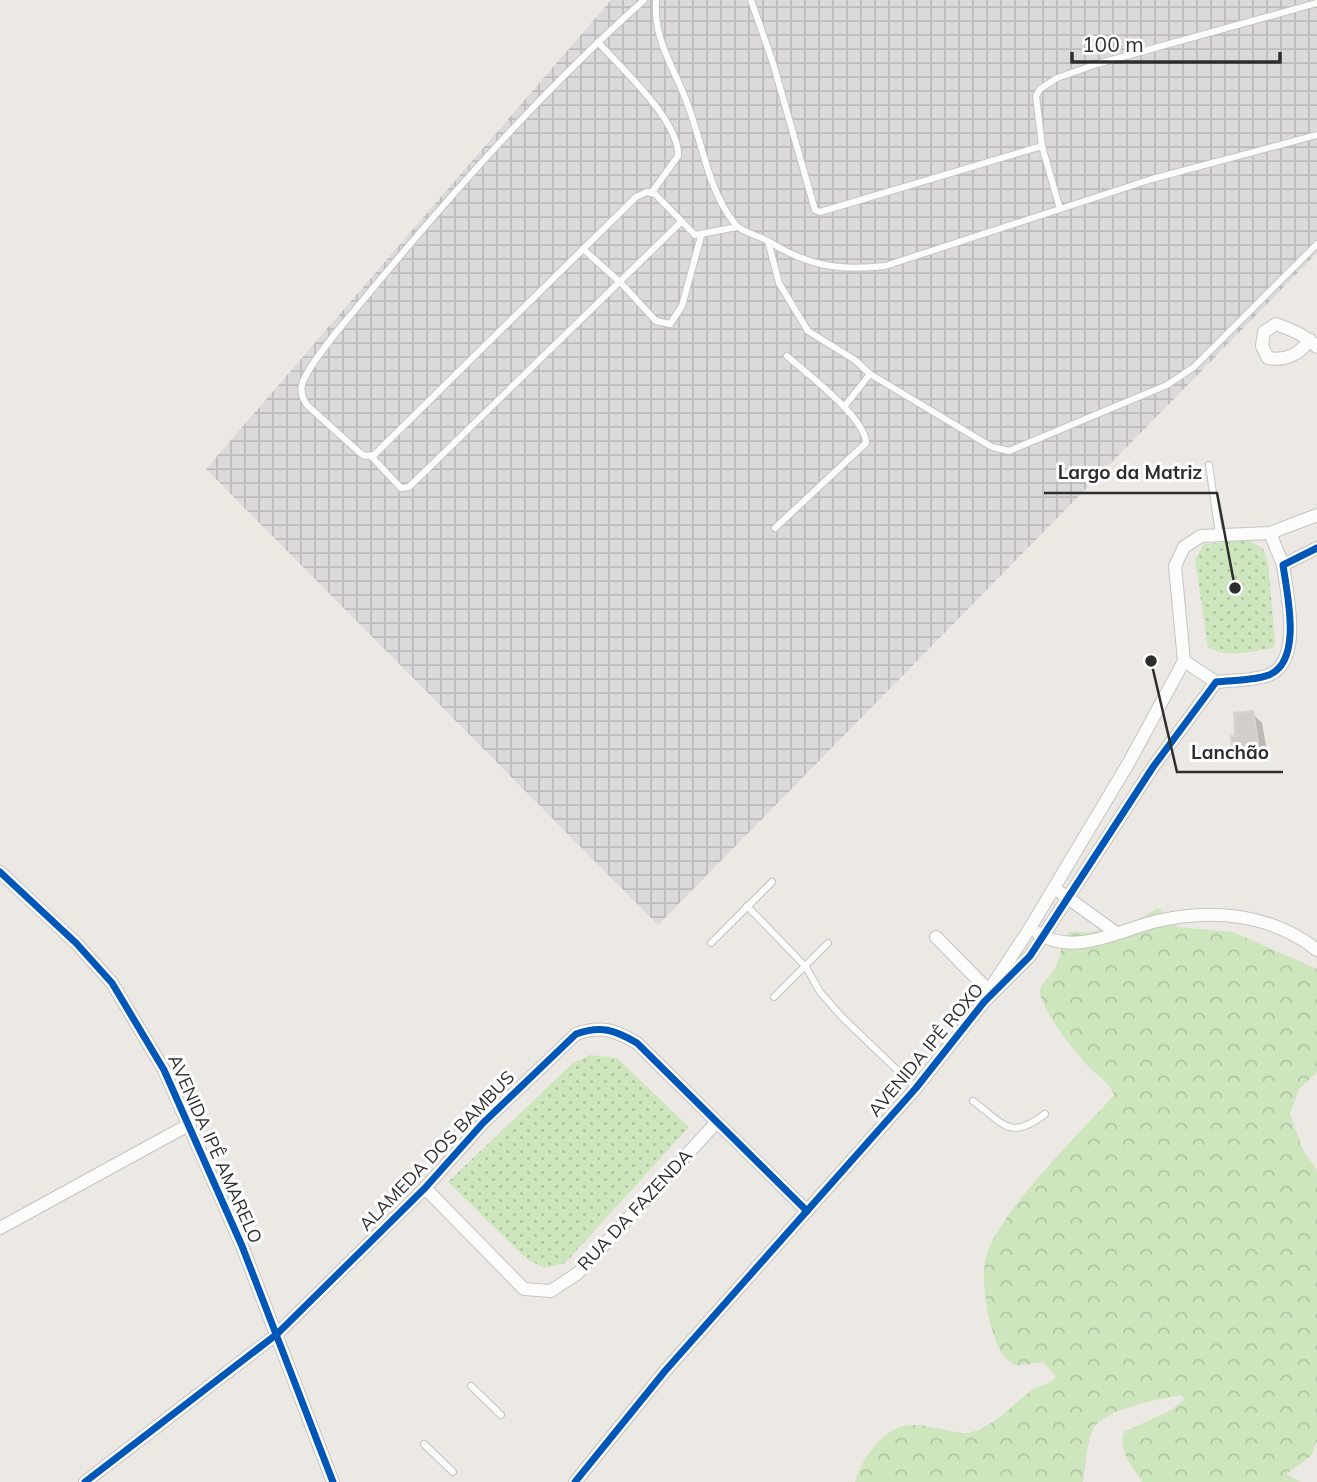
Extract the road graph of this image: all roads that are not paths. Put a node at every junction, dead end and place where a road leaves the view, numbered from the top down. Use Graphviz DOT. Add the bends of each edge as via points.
graph roads {
  1 [pos="644,0"];
  2 [pos="656,0"];
  3 [pos="751,0"];
  4 [pos="1317,3"];
  5 [pos="598,42"];
  6 [pos="1317,135"];
  7 [pos="1042,146"];
  8 [pos="652,192"];
  9 [pos="1060,209"];
  10 [pos="681,222"];
  11 [pos="737,227"];
  12 [pos="701,236"];
  13 [pos="768,241"];
  14 [pos="1317,244"];
  15 [pos="583,249"];
  16 [pos="621,283"];
  17 [pos="787,356"];
  18 [pos="870,374"];
  19 [pos="844,407"];
  20 [pos="371,456"];
  21 [pos="1209,465"];
  22 [pos="1317,515"];
  23 [pos="775,528"];
  24 [pos="1270,533"];
  25 [pos="1219,534"];
  26 [pos="1317,548"];
  27 [pos="1283,565"];
  28 [pos="1184,662"];
  29 [pos="1216,682"];
  30 [pos="0,872"];
  31 [pos="772,882"];
  32 [pos="1053,888"];
  33 [pos="1068,898"];
  34 [pos="747,906"];
  35 [pos="1030,928"];
  36 [pos="1115,932"];
  37 [pos="936,937"];
  38 [pos="1044,937"];
  39 [pos="711,943"];
  40 [pos="828,943"];
  41 [pos="1317,950"];
  42 [pos="805,965"];
  43 [pos="986,996"];
  44 [pos="774,997"];
  45 [pos="916,1088"];
  46 [pos="972,1101"];
  47 [pos="1045,1114"];
  48 [pos="190,1124"];
  49 [pos="715,1124"];
  50 [pos="425,1188"];
  51 [pos="807,1211"];
  52 [pos="0,1228"];
  53 [pos="277,1334"];
  54 [pos="471,1385"];
  55 [pos="501,1415"];
  56 [pos="424,1444"];
  57 [pos="453,1472"];
  58 [pos="85,1482"];
  59 [pos="333,1482"];
  60 [pos="575,1482"];
  1 -- 5 [label="lane"];
  2 -- 11 [label="lane" via="660,45 690,110 712,186"];
  3 -- 7 [label="lane" via="815,210"];
  4 -- 7 [label="lane" via="1057,78 1036,96"];
  5 -- 8 [label="lane" via="668,121 678,156"];
  5 -- 20 [label="lane" via="432,217 303,380 301,395 307,405 359,452"];
  6 -- 9 [label="lane"];
  7 -- 9 [label="lane"];
  8 -- 10 [label="lane"];
  8 -- 15 [label="lane" via="636,197"];
  9 -- 13 [label="lane" via="863,268 816,264"];
  10 -- 12 [label="lane"];
  10 -- 16 [label="lane"];
  11 -- 12 [label="lane"];
  11 -- 13 [label="lane"];
  12 -- 16 [label="lane" via="682,306 670,324 656,321"];
  13 -- 18 [label="lane" via="779,283 808,331"];
  14 -- 18 [label="lane" via="1194,367 1167,385 1009,451 992,447"];
  15 -- 16 [label="lane"];
  15 -- 20 [label="lane"];
  16 -- 20 [label="lane" via="408,487 401,488"];
  17 -- 19 [label="lane"];
  18 -- 19 [label="lane"];
  19 -- 23 [label="lane" via="866,443"];
  21 -- 25 [label="lane"];
  22 -- 24 [label="street"];
  24 -- 25 [label="street"];
  24 -- 27 [label="street"];
  25 -- 28 [label="street" via="1194,540 1175,566"];
  26 -- 27 [label="street"];
  27 -- 29 [label="street" via="1290,643 1285,664 1272,674"];
  28 -- 29 [label="street"];
  28 -- 32 [label="street, AVENIDA IPÊ ROXO"];
  29 -- 33 [label="street, AVENIDA IPÊ ROXO" via="1153,767"];
  30 -- 48 [label="street, AVENIDA IPÊ AMARELO" via="112,983"];
  31 -- 34 [label="lane"];
  32 -- 33 [label="street"];
  32 -- 35 [label="street, AVENIDA IPÊ ROXO"];
  33 -- 36 [label="street"];
  33 -- 38 [label="street, AVENIDA IPÊ ROXO"];
  34 -- 39 [label="lane"];
  34 -- 42 [label="lane"];
  35 -- 38 [label="street"];
  35 -- 43 [label="street, AVENIDA IPÊ ROXO"];
  36 -- 38 [label="street" via="1071,943"];
  36 -- 41 [label="street" via="1161,920 1237,916 1265,920"];
  37 -- 43 [label="street"];
  38 -- 43 [label="street, AVENIDA IPÊ ROXO" via="1020,968"];
  40 -- 42 [label="lane"];
  42 -- 44 [label="lane"];
  42 -- 45 [label="lane" via="842,1017"];
  43 -- 45 [label="street, AVENIDA IPÊ ROXO"];
  45 -- 51 [label="street, AVENIDA IPÊ ROXO"];
  46 -- 47 [label="lane" via="1009,1127 1027,1128"];
  48 -- 52 [label="street"];
  48 -- 53 [label="street, AVENIDA IPÊ AMARELO"];
  49 -- 50 [label="street, ALAMEDA DOS BAMBUS" via="637,1043 615,1030 593,1028 560,1047"];
  49 -- 50 [label="street, RUA DA FAZENDA" via="578,1273 551,1291 524,1289"];
  49 -- 51 [label="street, ALAMEDA DOS BAMBUS"];
  50 -- 53 [label="street, ALAMEDA DOS BAMBUS"];
  51 -- 60 [label="street, AVENIDA IPÊ ROXO" via="656,1381"];
  53 -- 58 [label="street, ALAMEDA DOS BAMBUS"];
  53 -- 59 [label="street, AVENIDA IPÊ AMARELO"];
  54 -- 55 [label="lane"];
  56 -- 57 [label="lane"];
}
